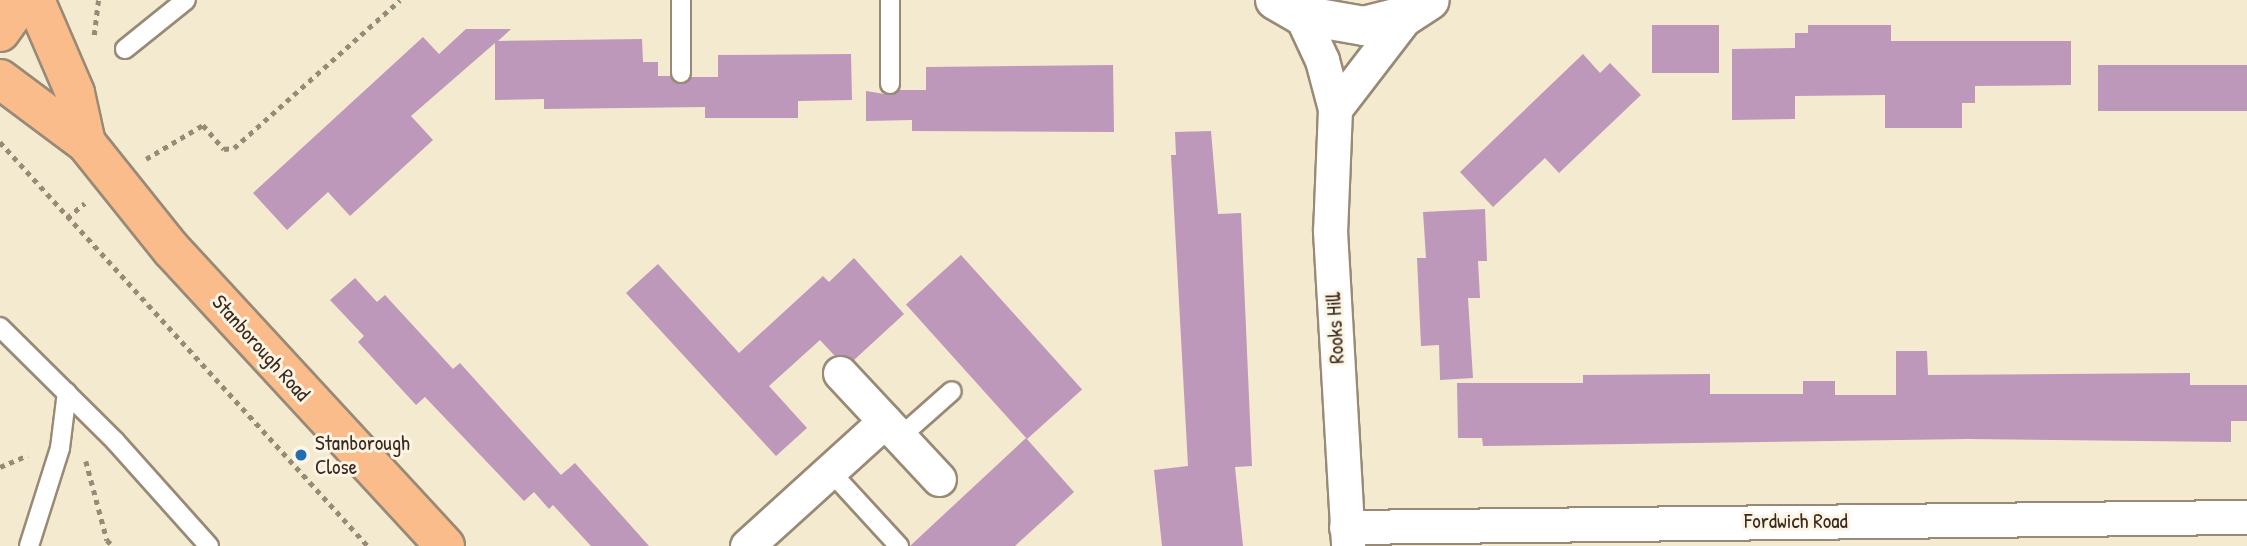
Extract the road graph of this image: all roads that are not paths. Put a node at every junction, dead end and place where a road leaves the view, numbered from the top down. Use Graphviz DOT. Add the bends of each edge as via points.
graph roads {
  1 [pos="23,0"];
  2 [pos="35,0"];
  3 [pos="186,0"];
  4 [pos="681,0"];
  5 [pos="890,0"];
  6 [pos="1288,7"];
  7 [pos="1418,8"];
  8 [pos="0,32"];
  9 [pos="125,48"];
  10 [pos="681,72"];
  11 [pos="0,79"];
  12 [pos="890,84"];
  13 [pos="1335,109"];
  14 [pos="86,143"];
  15 [pos="0,327"];
  16 [pos="840,373"];
  17 [pos="952,391"];
  18 [pos="67,392"];
  19 [pos="892,429"];
  20 [pos="830,471"];
  21 [pos="939,479"];
  22 [pos="2247,517"];
  23 [pos="1347,537"];
  24 [pos="29,546"];
  25 [pos="209,546"];
  26 [pos="445,546"];
  27 [pos="747,546"];
  28 [pos="899,546"];
  1 -- 8 [label="main road"];
  2 -- 14 [label="main road, Stanborough Road" via="75,93"];
  3 -- 9 [label="lane"];
  4 -- 10 [label="lane"];
  5 -- 12 [label="lane"];
  6 -- 7 [label="street" via="1364,26"];
  6 -- 13 [label="street, Rooks Hill" via="1322,60"];
  7 -- 13 [label="street"];
  11 -- 14 [label="main road, Stanborough Road"];
  13 -- 23 [label="street, Rooks Hill" via="1330,231"];
  14 -- 26 [label="main road, Stanborough Road" via="172,249"];
  15 -- 18 [label="lane"];
  16 -- 19 [label="street"];
  17 -- 19 [label="lane"];
  18 -- 24 [label="lane" via="60,448"];
  18 -- 25 [label="lane"];
  19 -- 20 [label="street"];
  19 -- 21 [label="street"];
  20 -- 27 [label="street"];
  20 -- 28 [label="lane"];
  22 -- 23 [label="street, Fordwich Road"];
}
